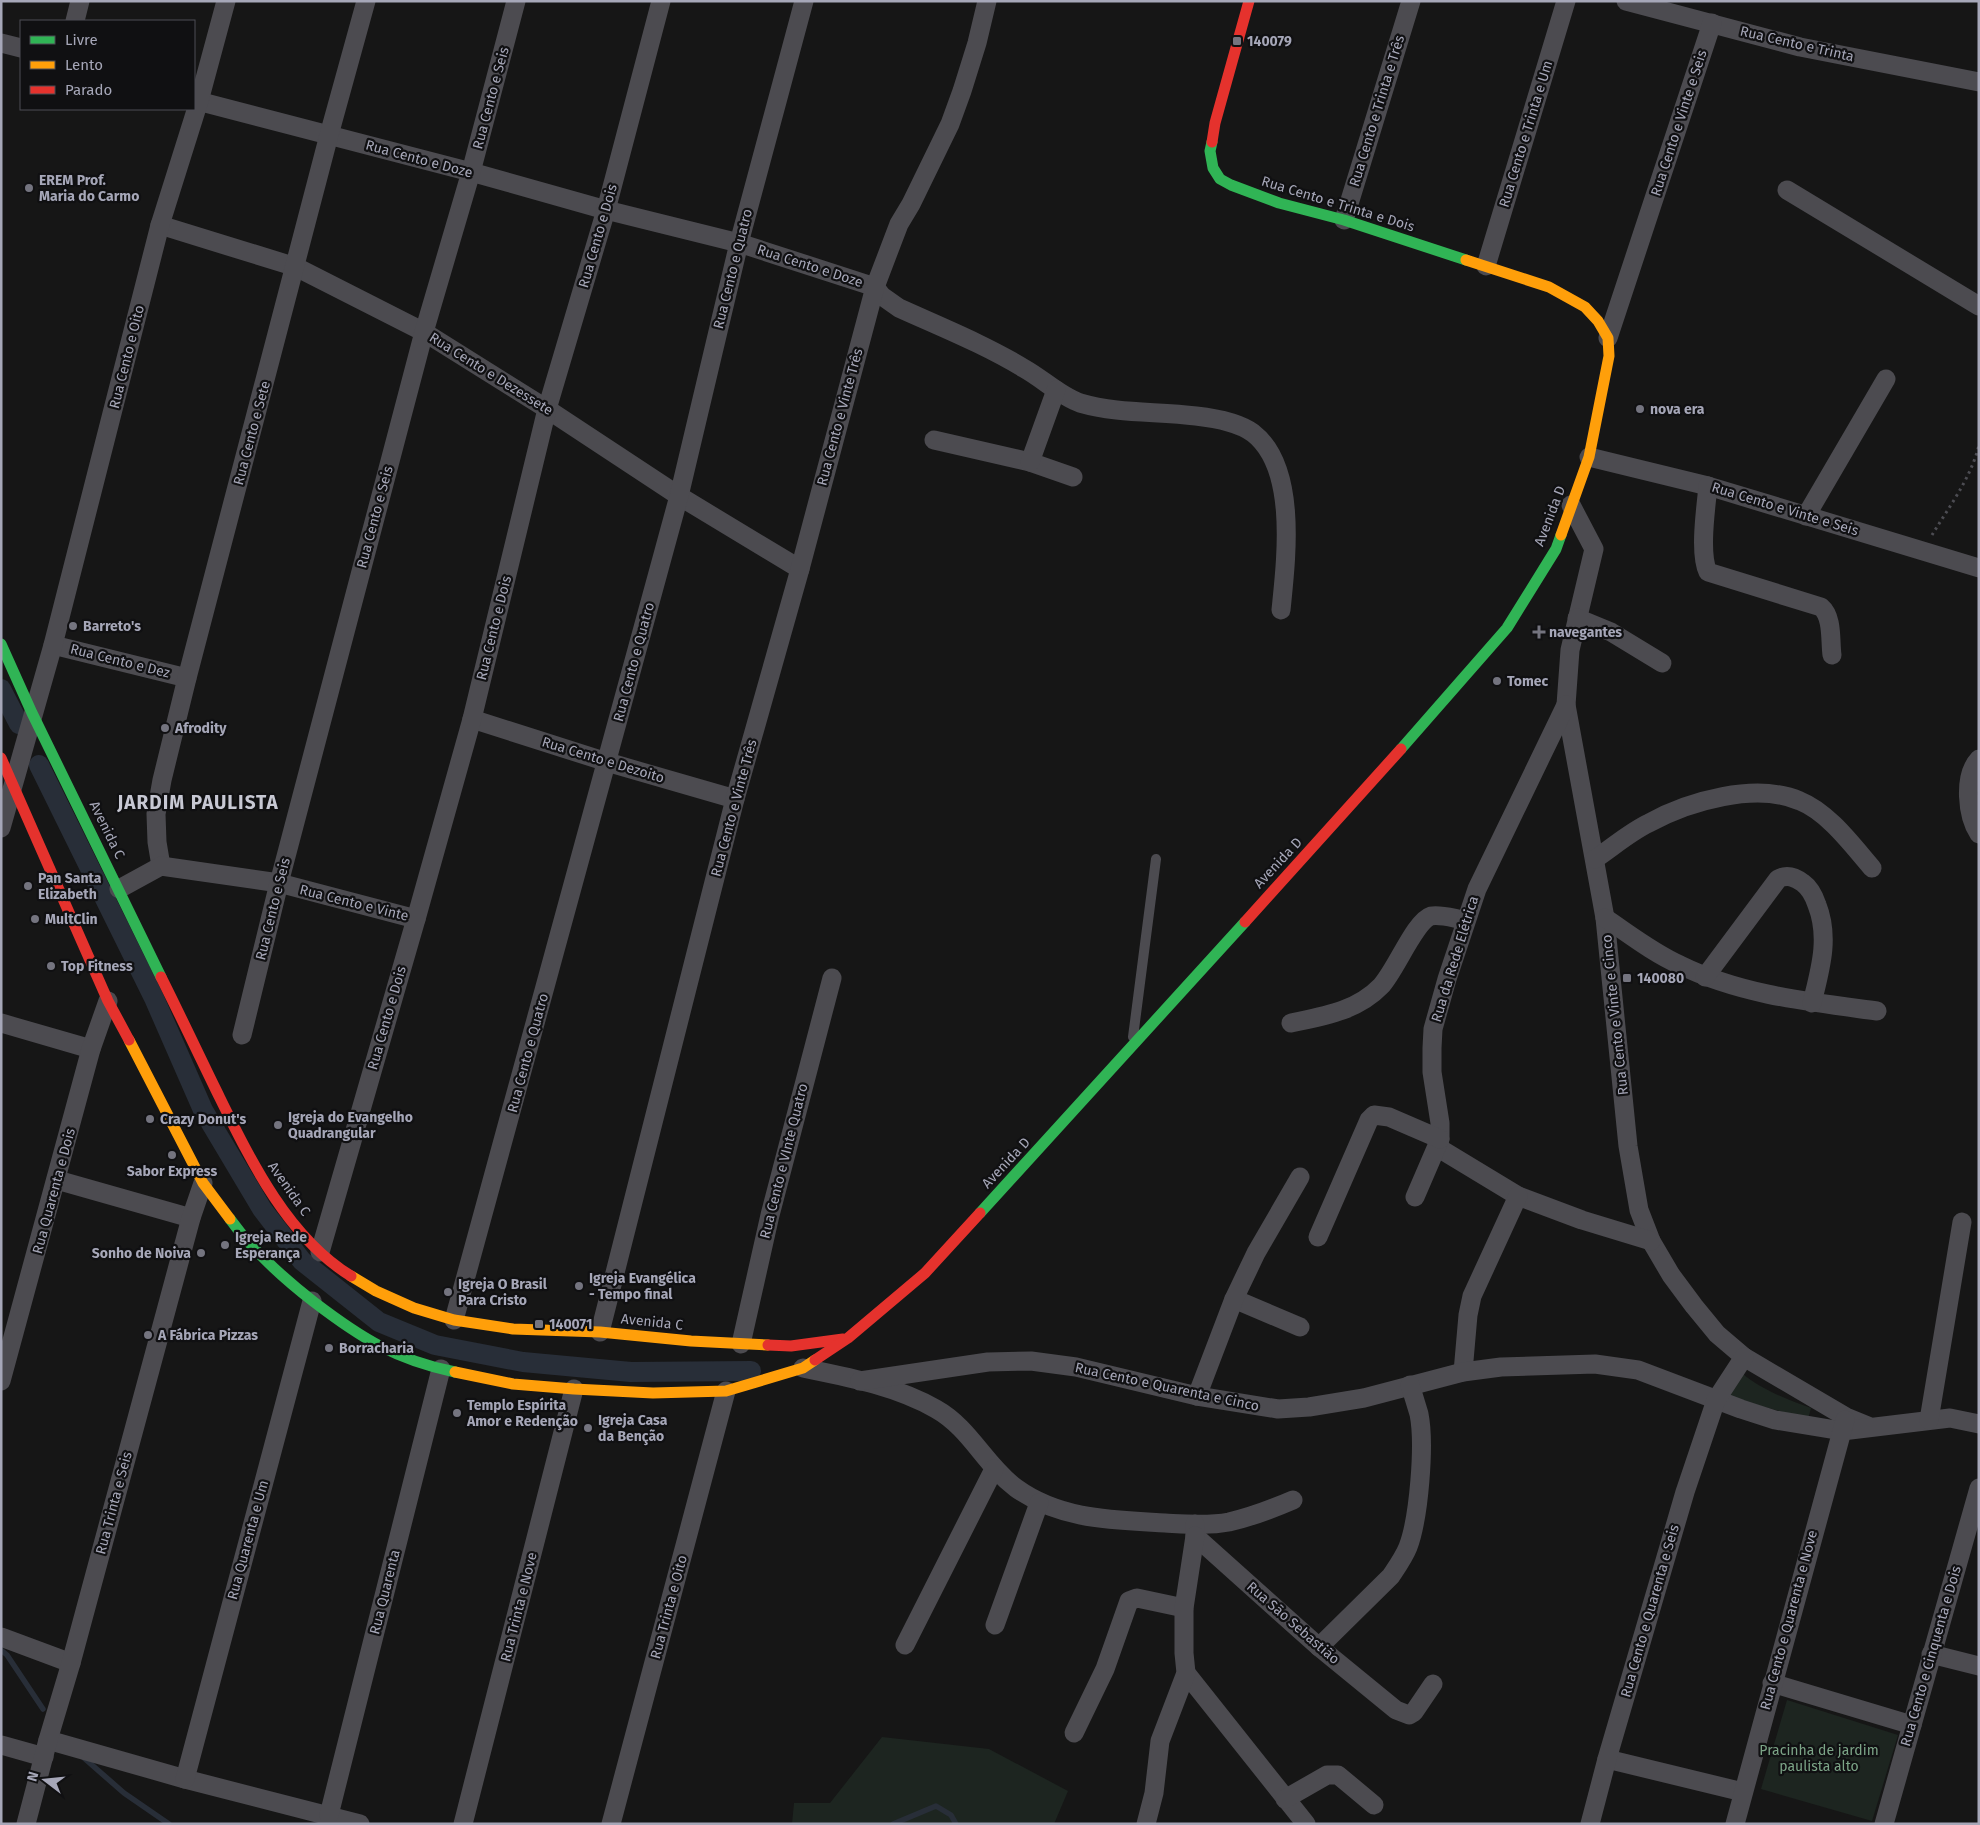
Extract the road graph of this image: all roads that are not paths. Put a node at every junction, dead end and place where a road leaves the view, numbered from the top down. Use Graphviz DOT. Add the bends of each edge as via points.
graph roads {
  1 [pos="80,1"];
  2 [pos="226,1"];
  3 [pos="366,1"];
  4 [pos="516,1"];
  5 [pos="661,1"];
  6 [pos="804,1"];
  7 [pos="987,1"];
  8 [pos="1248,1"];
  9 [pos="1410,1"];
  10 [pos="1566,1"];
  11 [pos="1626,1"];
  12 [pos="75,20"];
  13 [pos="1712,23"];
  14 [pos="1,43"];
  15 [pos="20,48"];
  16 [pos="1976,86"];
  17 [pos="196,100"];
  18 [pos="193,110"];
  19 [pos="329,135"];
  20 [pos="471,172"];
  21 [pos="1787,190"];
  22 [pos="606,210"];
  23 [pos="1344,220"];
  24 [pos="160,225"];
  25 [pos="739,243"];
  26 [pos="1486,266"];
  27 [pos="296,267"];
  28 [pos="875,287"];
  29 [pos="1979,306"];
  30 [pos="424,332"];
  31 [pos="1608,338"];
  32 [pos="1886,379"];
  33 [pos="1056,390"];
  34 [pos="548,409"];
  35 [pos="934,440"];
  36 [pos="1589,457"];
  37 [pos="1030,462"];
  38 [pos="1073,477"];
  39 [pos="1708,486"];
  40 [pos="678,496"];
  41 [pos="1570,505"];
  42 [pos="1806,516"];
  43 [pos="1979,568"];
  44 [pos="800,569"];
  45 [pos="1281,610"];
  46 [pos="1577,618"];
  47 [pos="1,644"];
  48 [pos="53,645"];
  49 [pos="1832,655"];
  50 [pos="1662,663"];
  51 [pos="187,678"];
  52 [pos="1566,705"];
  53 [pos="32,713"];
  54 [pos="472,719"];
  55 [pos="1,758"];
  56 [pos="1979,759"];
  57 [pos="607,762"];
  58 [pos="13,783"];
  59 [pos="735,799"];
  60 [pos="1,828"];
  61 [pos="1979,834"];
  62 [pos="1156,858"];
  63 [pos="1595,859"];
  64 [pos="161,866"];
  65 [pos="1872,868"];
  66 [pos="279,884"];
  67 [pos="119,888"];
  68 [pos="416,918"];
  69 [pos="1605,918"];
  70 [pos="1465,920"];
  71 [pos="1705,977"];
  72 [pos="832,978"];
  73 [pos="108,1000"];
  74 [pos="1812,1003"];
  75 [pos="1877,1011"];
  76 [pos="1291,1023"];
  77 [pos="1,1024"];
  78 [pos="242,1035"];
  79 [pos="1131,1048"];
  80 [pos="91,1050"];
  81 [pos="1439,1143"];
  82 [pos="1300,1177"];
  83 [pos="57,1180"];
  84 [pos="203,1183"];
  85 [pos="1518,1196"];
  86 [pos="1415,1197"];
  87 [pos="191,1218"];
  88 [pos="1962,1222"];
  89 [pos="1318,1237"];
  90 [pos="1651,1242"];
  91 [pos="320,1252"];
  92 [pos="1234,1299"];
  93 [pos="312,1301"];
  94 [pos="454,1320"];
  95 [pos="1300,1327"];
  96 [pos="600,1332"];
  97 [pos="848,1338"];
  98 [pos="741,1344"];
  99 [pos="1744,1356"];
  100 [pos="803,1368"];
  101 [pos="440,1369"];
  102 [pos="1463,1372"];
  103 [pos="860,1380"];
  104 [pos="1,1381"];
  105 [pos="1410,1385"];
  106 [pos="574,1390"];
  107 [pos="726,1391"];
  108 [pos="1197,1396"];
  109 [pos="1716,1400"];
  110 [pos="1929,1420"];
  111 [pos="1844,1424"];
  112 [pos="1979,1424"];
  113 [pos="994,1469"];
  114 [pos="1979,1488"];
  115 [pos="1293,1500"];
  116 [pos="1039,1503"];
  117 [pos="1195,1530"];
  118 [pos="1184,1608"];
  119 [pos="996,1625"];
  120 [pos="1,1637"];
  121 [pos="905,1645"];
  122 [pos="1319,1647"];
  123 [pos="1931,1654"];
  124 [pos="71,1664"];
  125 [pos="1979,1666"];
  126 [pos="1186,1673"];
  127 [pos="1772,1683"];
  128 [pos="1434,1684"];
  129 [pos="1912,1725"];
  130 [pos="1074,1733"];
  131 [pos="1,1745"];
  132 [pos="46,1749"];
  133 [pos="1607,1759"];
  134 [pos="185,1779"];
  135 [pos="1743,1792"];
  136 [pos="1285,1799"];
  137 [pos="1374,1805"];
  138 [pos="329,1815"];
  139 [pos="297,1816"];
  140 [pos="26,1824"];
  141 [pos="360,1824"];
  142 [pos="463,1824"];
  143 [pos="611,1824"];
  144 [pos="1146,1824"];
  145 [pos="1306,1824"];
  146 [pos="1590,1824"];
  147 [pos="1735,1824"];
  148 [pos="1884,1824"];
  1 -- 12 [label="street"];
  2 -- 17 [label="street, Rua Cento e Oito"];
  3 -- 19 [label="street, Rua Cento e Sete"];
  4 -- 20 [label="street, Rua Cento e Seis"];
  5 -- 22 [label="street, Rua Cento e Dois"];
  6 -- 25 [label="street, Rua Cento e Quatro"];
  7 -- 28 [label="street, Rua Cento e Vinte Três" via="956,107 899,224"];
  8 -- 23 [label="main road, Rua Cento e Trinta e Dois" via="1215,123 1210,151 1213,168 1220,179 1231,186"];
  9 -- 23 [label="street, Rua Cento e Trinta e Três"];
  10 -- 26 [label="street, Rua Cento e Trinta e Um"];
  11 -- 13 [label="street, Rua Cento e Trinta"];
  13 -- 16 [label="street, Rua Cento e Trinta" via="1800,47"];
  13 -- 31 [label="street, Rua Cento e Vinte e Seis"];
  14 -- 15 [label="street"];
  17 -- 19 [label="street, Rua Cento e Doze"];
  18 -- 24 [label="street, Rua Cento e Oito"];
  19 -- 20 [label="street, Rua Cento e Doze"];
  19 -- 27 [label="street, Rua Cento e Sete"];
  20 -- 22 [label="street, Rua Cento e Doze"];
  20 -- 30 [label="street, Rua Cento e Seis"];
  21 -- 29 [label="street"];
  22 -- 25 [label="street, Rua Cento e Doze"];
  22 -- 34 [label="street, Rua Cento e Dois"];
  23 -- 26 [label="main road, Rua Cento e Trinta e Dois"];
  24 -- 27 [label="street, Rua Cento e Dezessete"];
  24 -- 48 [label="street, Rua Cento e Oito"];
  25 -- 28 [label="street, Rua Cento e Doze"];
  25 -- 40 [label="street, Rua Cento e Quatro"];
  26 -- 31 [label="main road, Rua Cento e Trinta e Dois" via="1549,287 1585,307"];
  27 -- 30 [label="street, Rua Cento e Dezessete"];
  27 -- 51 [label="street, Rua Cento e Sete"];
  28 -- 33 [label="street, Rua Cento e Doze" via="900,308 1024,368"];
  28 -- 44 [label="street, Rua Cento e Vinte Três"];
  30 -- 34 [label="street, Rua Cento e Dezessete"];
  30 -- 66 [label="street, Rua Cento e Seis"];
  31 -- 36 [label="main road, Avenida D" via="1609,356"];
  32 -- 42 [label="street"];
  33 -- 37 [label="street"];
  33 -- 45 [label="street, Rua Cento e Doze" via="1080,403 1127,412 1196,416 1239,425 1253,434 1270,454 1282,492 1286,559"];
  34 -- 40 [label="street, Rua Cento e Dezessete"];
  34 -- 54 [label="street, Rua Cento e Dois"];
  35 -- 37 [label="street"];
  36 -- 39 [label="street, Rua Cento e Vinte e Seis"];
  36 -- 41 [label="main road, Avenida D"];
  37 -- 38 [label="street"];
  39 -- 42 [label="street, Rua Cento e Vinte e Seis"];
  39 -- 49 [label="street" via="1704,545 1708,572 1821,607 1828,619"];
  40 -- 44 [label="street, Rua Cento e Dezessete"];
  40 -- 57 [label="street, Rua Cento e Quatro"];
  41 -- 46 [label="street, Rua Cento e Vinte e Cinco" via="1594,549"];
  41 -- 79 [label="main road, Avenida D" via="1556,549 1507,628"];
  42 -- 43 [label="street, Rua Cento e Vinte e Seis"];
  44 -- 59 [label="street, Rua Cento e Vinte Três"];
  46 -- 50 [label="street" via="1610,632"];
  46 -- 52 [label="street, Rua Cento e Vinte e Cinco" via="1570,650"];
  47 -- 53 [label="main road, Avenida C"];
  48 -- 51 [label="street, Rua Cento e Dez"];
  48 -- 53 [label="street, Rua Cento e Oito"];
  51 -- 64 [label="street, Rua Cento e Sete" via="156,814"];
  52 -- 63 [label="street, Rua Cento e Vinte e Cinco"];
  52 -- 70 [label="street, Rua da Rede Elétrica" via="1477,888"];
  53 -- 58 [label="street, Rua Cento e Oito"];
  53 -- 67 [label="main road, Avenida C"];
  54 -- 57 [label="street, Rua Cento e Dezoito"];
  54 -- 68 [label="street, Rua Cento e Dois"];
  55 -- 58 [label="main road, Avenida D"];
  56 -- 61 [label="street" via="1968,787 1968,803"];
  57 -- 59 [label="street, Rua Cento e Dezoito"];
  57 -- 94 [label="street, Rua Cento e Quatro"];
  58 -- 60 [label="street, Rua Cento e Oito"];
  58 -- 73 [label="main road, Avenida D"];
  59 -- 96 [label="street, Rua Cento e Vinte Três"];
  62 -- 79 [label="lane"];
  63 -- 65 [label="street" via="1648,823 1677,810 1737,794 1770,794 1800,800 1816,810"];
  63 -- 69 [label="street, Rua Cento e Vinte e Cinco"];
  64 -- 66 [label="street, Rua Cento e Vinte"];
  64 -- 67 [label="street"];
  66 -- 68 [label="street, Rua Cento e Vinte"];
  66 -- 78 [label="street, Rua Cento e Seis"];
  67 -- 91 [label="main road, Avenida C" via="252,1163 291,1221"];
  68 -- 91 [label="street, Rua Cento e Dois"];
  69 -- 71 [label="street" via="1671,960"];
  69 -- 90 [label="street, Rua Cento e Vinte e Cinco" via="1628,1146 1639,1210"];
  70 -- 76 [label="street" via="1433,915 1423,920 1394,970 1369,996 1335,1013"];
  70 -- 81 [label="street, Rua da Rede Elétrica" via="1433,1029 1432,1072 1440,1123"];
  71 -- 74 [label="street"];
  71 -- 74 [label="street" via="1778,879 1792,876 1808,887 1814,896 1822,923 1822,964"];
  72 -- 98 [label="street, Rua Cento e VInte Quatro" via="770,1215"];
  73 -- 80 [label="street, Rua Quarenta e Dois"];
  73 -- 84 [label="main road, Avenida D"];
  74 -- 75 [label="street"];
  77 -- 80 [label="street"];
  79 -- 97 [label="main road, Avenida D" via="925,1273"];
  80 -- 83 [label="street, Rua Quarenta e Dois"];
  81 -- 85 [label="street"];
  81 -- 86 [label="street, Rua da Rede Elétrica"];
  81 -- 89 [label="street" via="1389,1117 1374,1114"];
  82 -- 92 [label="street"];
  83 -- 87 [label="street"];
  83 -- 104 [label="street, Rua Quarenta e Dois"];
  84 -- 87 [label="street, Rua Trinta e Seis"];
  84 -- 93 [label="main road, Avenida D" via="238,1231 283,1278"];
  85 -- 90 [label="street"];
  85 -- 102 [label="street" via="1472,1296"];
  87 -- 124 [label="street, Rua Trinta e Seis"];
  88 -- 110 [label="street"];
  90 -- 99 [label="street, Rua Cento e Vinte e Cinco" via="1694,1306 1717,1334"];
  91 -- 94 [label="main road, Avenida C" via="335,1266 376,1291 414,1308"];
  92 -- 95 [label="street"];
  92 -- 108 [label="street"];
  93 -- 101 [label="main road, Avenida D" via="381,1347"];
  93 -- 134 [label="street, Rua Quarenta e Um"];
  94 -- 96 [label="main road, Avenida C" via="513,1329"];
  96 -- 98 [label="main road, Avenida C"];
  97 -- 98 [label="main road, Avenida C" via="791,1346"];
  97 -- 100 [label="main road, Avenida D"];
  99 -- 109 [label="street, Rua Cento e Quarenta e Seis"];
  99 -- 111 [label="street, Rua Cento e Vinte e Cinco"];
  100 -- 103 [label="street"];
  100 -- 107 [label="main road, Avenida D"];
  101 -- 106 [label="main road, Avenida D" via="513,1384"];
  101 -- 138 [label="street, Rua Quarenta"];
  102 -- 105 [label="street, Rua Cento e Quarenta e Cinco"];
  102 -- 109 [label="street, Rua Cento e Quarenta e Cinco" via="1501,1367 1595,1364 1638,1370"];
  103 -- 108 [label="street, Rua Cento e Quarenta e Cinco" via="988,1362 1031,1361 1084,1368"];
  103 -- 113 [label="street" via="911,1396 936,1409 958,1424"];
  105 -- 108 [label="street, Rua Cento e Quarenta e Cinco" via="1364,1398 1278,1409"];
  105 -- 122 [label="street" via="1419,1415 1421,1444 1420,1476 1408,1546 1391,1576"];
  106 -- 107 [label="main road, Avenida D"];
  106 -- 142 [label="street, Rua Trinta e Nove"];
  107 -- 143 [label="street, Rua Trinta e Oito"];
  109 -- 111 [label="street, Rua Cento e Quarenta e Cinco" via="1775,1420"];
  109 -- 133 [label="street, Rua Cento e Quarenta e Seis" via="1685,1492"];
  110 -- 111 [label="street, Rua Cento e Vinte e Cinco" via="1868,1426"];
  110 -- 112 [label="street" via="1950,1418"];
  111 -- 127 [label="street, Rua Cento e Quarenta e Nove"];
  113 -- 116 [label="street"];
  113 -- 121 [label="street"];
  114 -- 123 [label="street, Rua Cento e Cinquenta e Dois"];
  115 -- 117 [label="street" via="1258,1514"];
  116 -- 117 [label="street" via="1102,1520"];
  116 -- 119 [label="street"];
  117 -- 118 [label="street"];
  117 -- 122 [label="street, Rua São Sebastião"];
  118 -- 126 [label="street"];
  118 -- 130 [label="street" via="1137,1598 1129,1601 1105,1669"];
  120 -- 124 [label="street"];
  122 -- 128 [label="street, Rua São Sebastião" via="1396,1710 1409,1715"];
  123 -- 125 [label="street"];
  123 -- 129 [label="street, Rua Cento e Cinquenta e Dois"];
  124 -- 132 [label="street, Rua Trinta e Seis"];
  126 -- 136 [label="street"];
  126 -- 144 [label="street" via="1160,1741 1154,1792"];
  127 -- 129 [label="street"];
  127 -- 135 [label="street, Rua Cento e Quarenta e Nove"];
  129 -- 148 [label="street, Rua Cento e Cinquenta e Dois"];
  131 -- 132 [label="street"];
  132 -- 134 [label="street"];
  132 -- 140 [label="street, Rua Trinta e Seis"];
  133 -- 135 [label="street"];
  133 -- 146 [label="street, Rua Cento e Quarenta e Seis"];
  134 -- 139 [label="street"];
  135 -- 147 [label="street, Rua Cento e Quarenta e Nove"];
  136 -- 137 [label="street" via="1332,1774 1338,1775"];
  136 -- 145 [label="street"];
  138 -- 139 [label="street"];
  138 -- 141 [label="street"];
}
